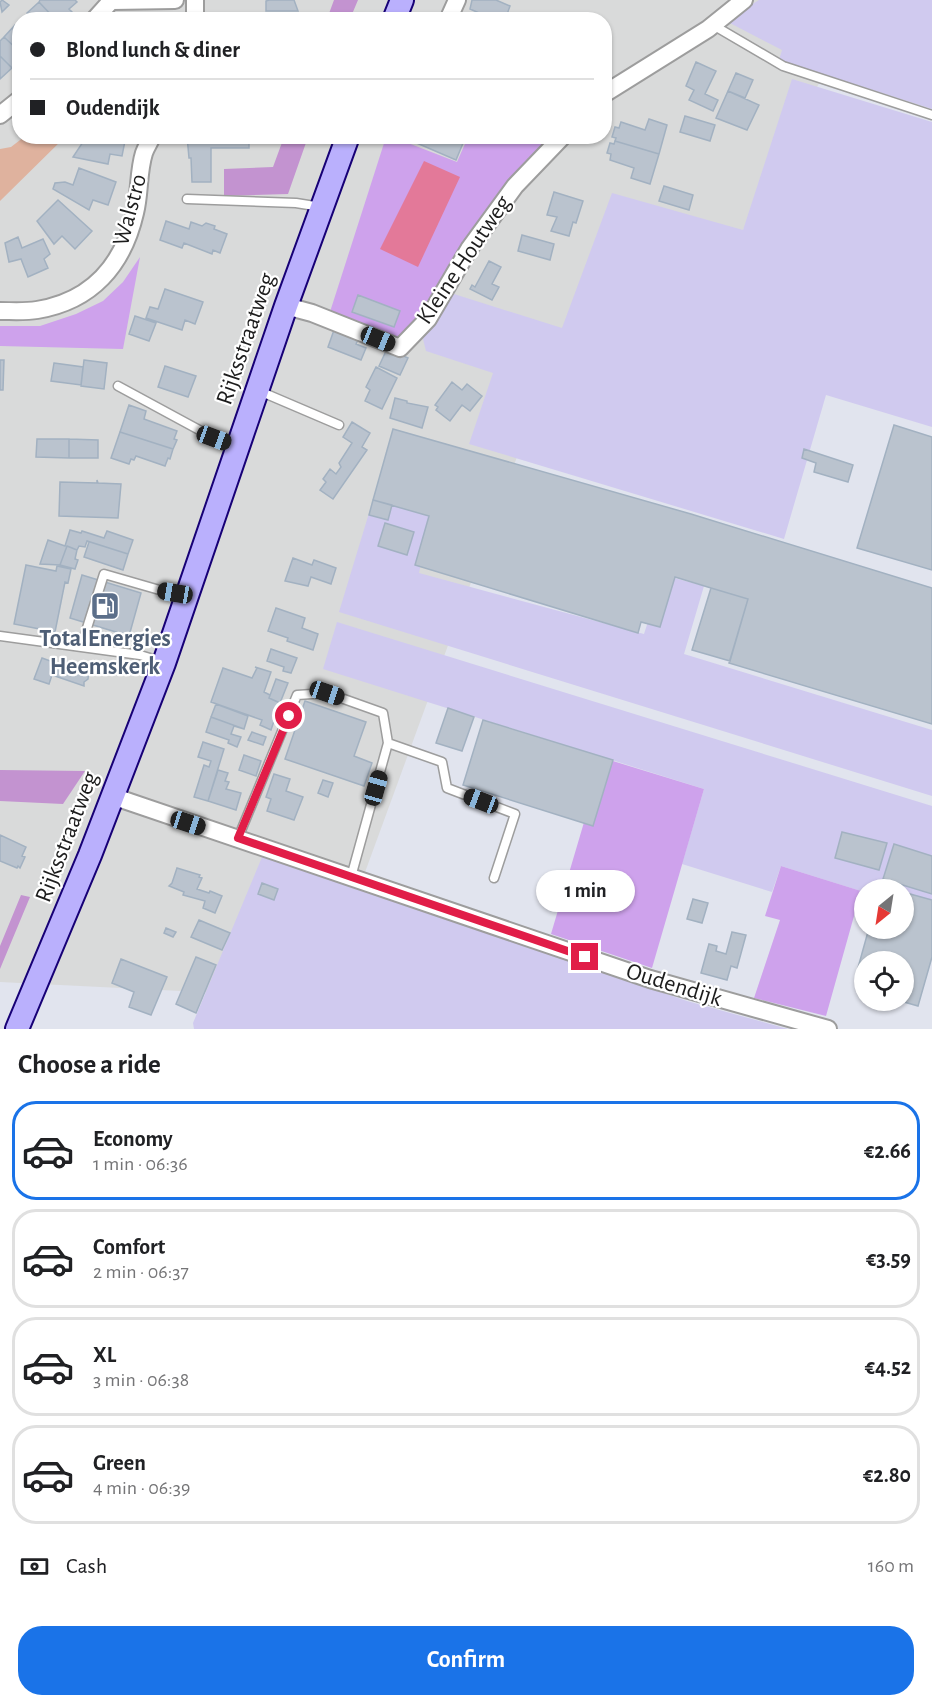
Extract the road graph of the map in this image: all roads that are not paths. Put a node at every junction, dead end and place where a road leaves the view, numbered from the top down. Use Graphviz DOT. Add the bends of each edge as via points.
graph roads {
  1 [pos="175,0"];
  2 [pos="744,0"];
  3 [pos="112,1"];
  4 [pos="102,12"];
  5 [pos="713,25"];
  6 [pos="612,90"];
  7 [pos="12,105"];
  8 [pos="0,115"];
  9 [pos="932,115"];
  10 [pos="148,144"];
  11 [pos="345,144"];
  12 [pos="555,144"];
  13 [pos="187,199"];
  14 [pos="321,207"];
  15 [pos="286,306"];
  16 [pos="0,311"];
  17 [pos="118,386"];
  18 [pos="257,390"];
  19 [pos="339,425"];
  20 [pos="238,447"];
  21 [pos="187,595"];
  22 [pos="0,636"];
  23 [pos="81,647"];
  24 [pos="164,663"];
  25 [pos="388,743"];
  26 [pos="112,796"];
  27 [pos="238,838"];
  28 [pos="351,877"];
  29 [pos="494,878"];
  30 [pos="17,1029"];
  31 [pos="828,1029"];
  1 -- 3 [label="street"];
  2 -- 5 [label="street"];
  3 -- 4 [label="street"];
  5 -- 6 [label="street"];
  5 -- 9 [label="lane" via="783,66"];
  7 -- 8 [label="street"];
  10 -- 16 [label="street, Walstro" via="126,245 110,271 86,292 63,304"];
  11 -- 14 [label="main road, Rijksstraatweg"];
  12 -- 15 [label="street, Kleine Houtweg" via="514,186 469,249 428,319 400,348"];
  13 -- 14 [label="lane"];
  14 -- 15 [label="main road, Rijksstraatweg"];
  15 -- 18 [label="main road, Rijksstraatweg"];
  17 -- 20 [label="lane"];
  18 -- 19 [label="lane"];
  18 -- 20 [label="main road, Rijksstraatweg"];
  20 -- 21 [label="main road, Rijksstraatweg"];
  21 -- 23 [label="lane" via="104,574"];
  21 -- 24 [label="main road, Rijksstraatweg"];
  22 -- 23 [label="lane"];
  23 -- 24 [label="lane"];
  24 -- 26 [label="main road, Rijksstraatweg"];
  25 -- 27 [label="lane" via="383,712 327,693 297,695"];
  25 -- 28 [label="lane"];
  25 -- 29 [label="lane" via="442,762 447,788 515,814"];
  26 -- 27 [label="street, Oudendijk"];
  26 -- 30 [label="main road, Rijksstraatweg"];
  27 -- 28 [label="street, Oudendijk"];
  28 -- 31 [label="street, Oudendijk" via="650,979"];
}
